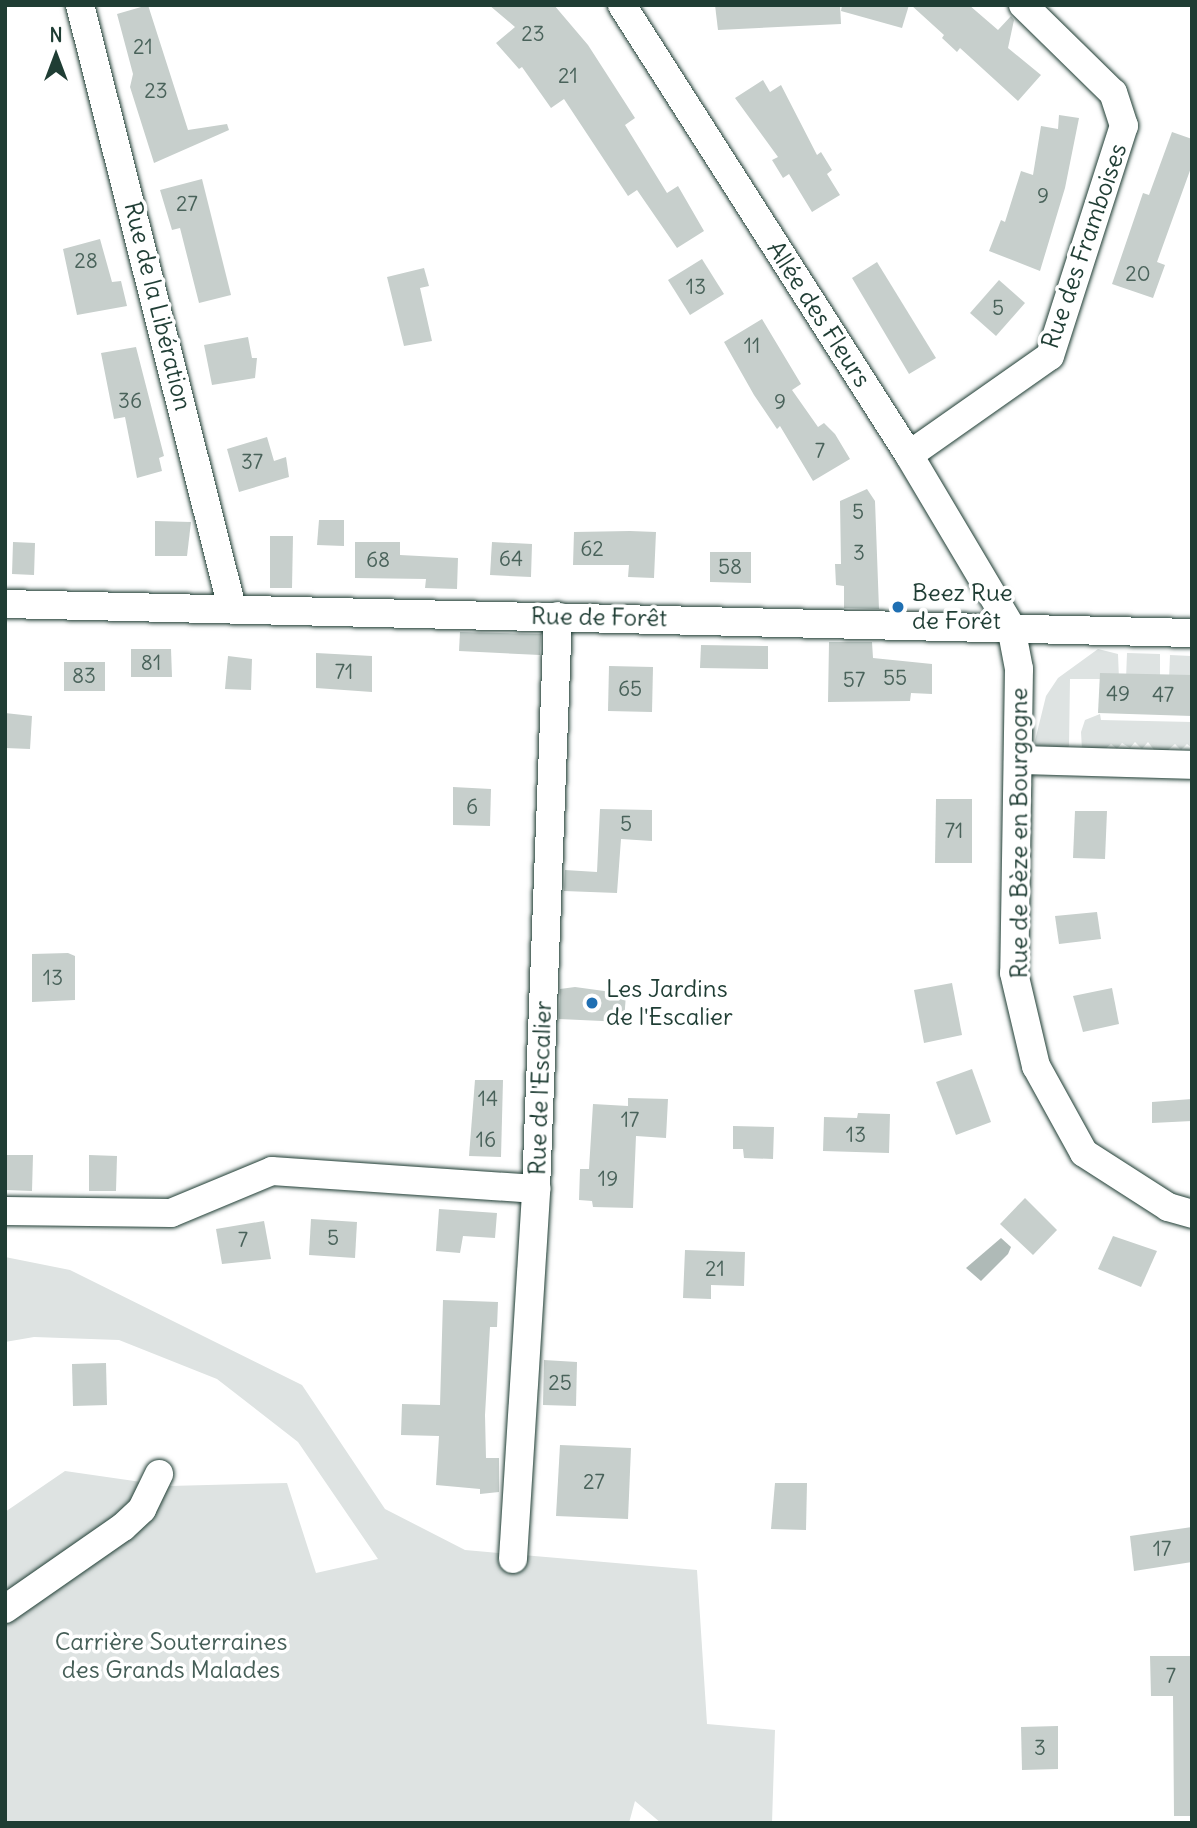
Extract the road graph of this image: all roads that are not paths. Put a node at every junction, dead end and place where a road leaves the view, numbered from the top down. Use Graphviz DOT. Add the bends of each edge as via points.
graph roads {
  1 [pos="80,5"];
  2 [pos="622,5"];
  3 [pos="1023,5"];
  4 [pos="909,455"];
  5 [pos="5,604"];
  6 [pos="232,608"];
  7 [pos="558,616"];
  8 [pos="1011,626"];
  9 [pos="1192,633"];
  10 [pos="1018,760"];
  11 [pos="1192,765"];
  12 [pos="536,1189"];
  13 [pos="5,1211"];
  14 [pos="1192,1214"];
  15 [pos="159,1474"];
  16 [pos="513,1559"];
  17 [pos="5,1609"];
  1 -- 6 [label="street, Rue de la Libération"];
  2 -- 4 [label="street, Allée des Fleurs"];
  3 -- 4 [label="street, Rue des Framboises" via="1112,93 1124,126 1050,356"];
  4 -- 8 [label="street, Allée des Fleurs"];
  5 -- 6 [label="street, Rue de Forêt"];
  6 -- 7 [label="street, Rue de Forêt"];
  7 -- 8 [label="street, Rue de Forêt"];
  7 -- 12 [label="street, Rue de l'Escalier"];
  8 -- 9 [label="street, Rue de Forêt"];
  8 -- 10 [label="street, Rue de Bèze en Bourgogne" via="1019,669"];
  10 -- 11 [label="street"];
  10 -- 14 [label="street, Rue de Bèze en Bourgogne" via="1014,972 1036,1066 1084,1153 1168,1207"];
  12 -- 13 [label="street" via="272,1171 172,1213"];
  12 -- 16 [label="street, Rue de l'Escalier"];
  15 -- 17 [label="street" via="142,1508 123,1527"];
}
